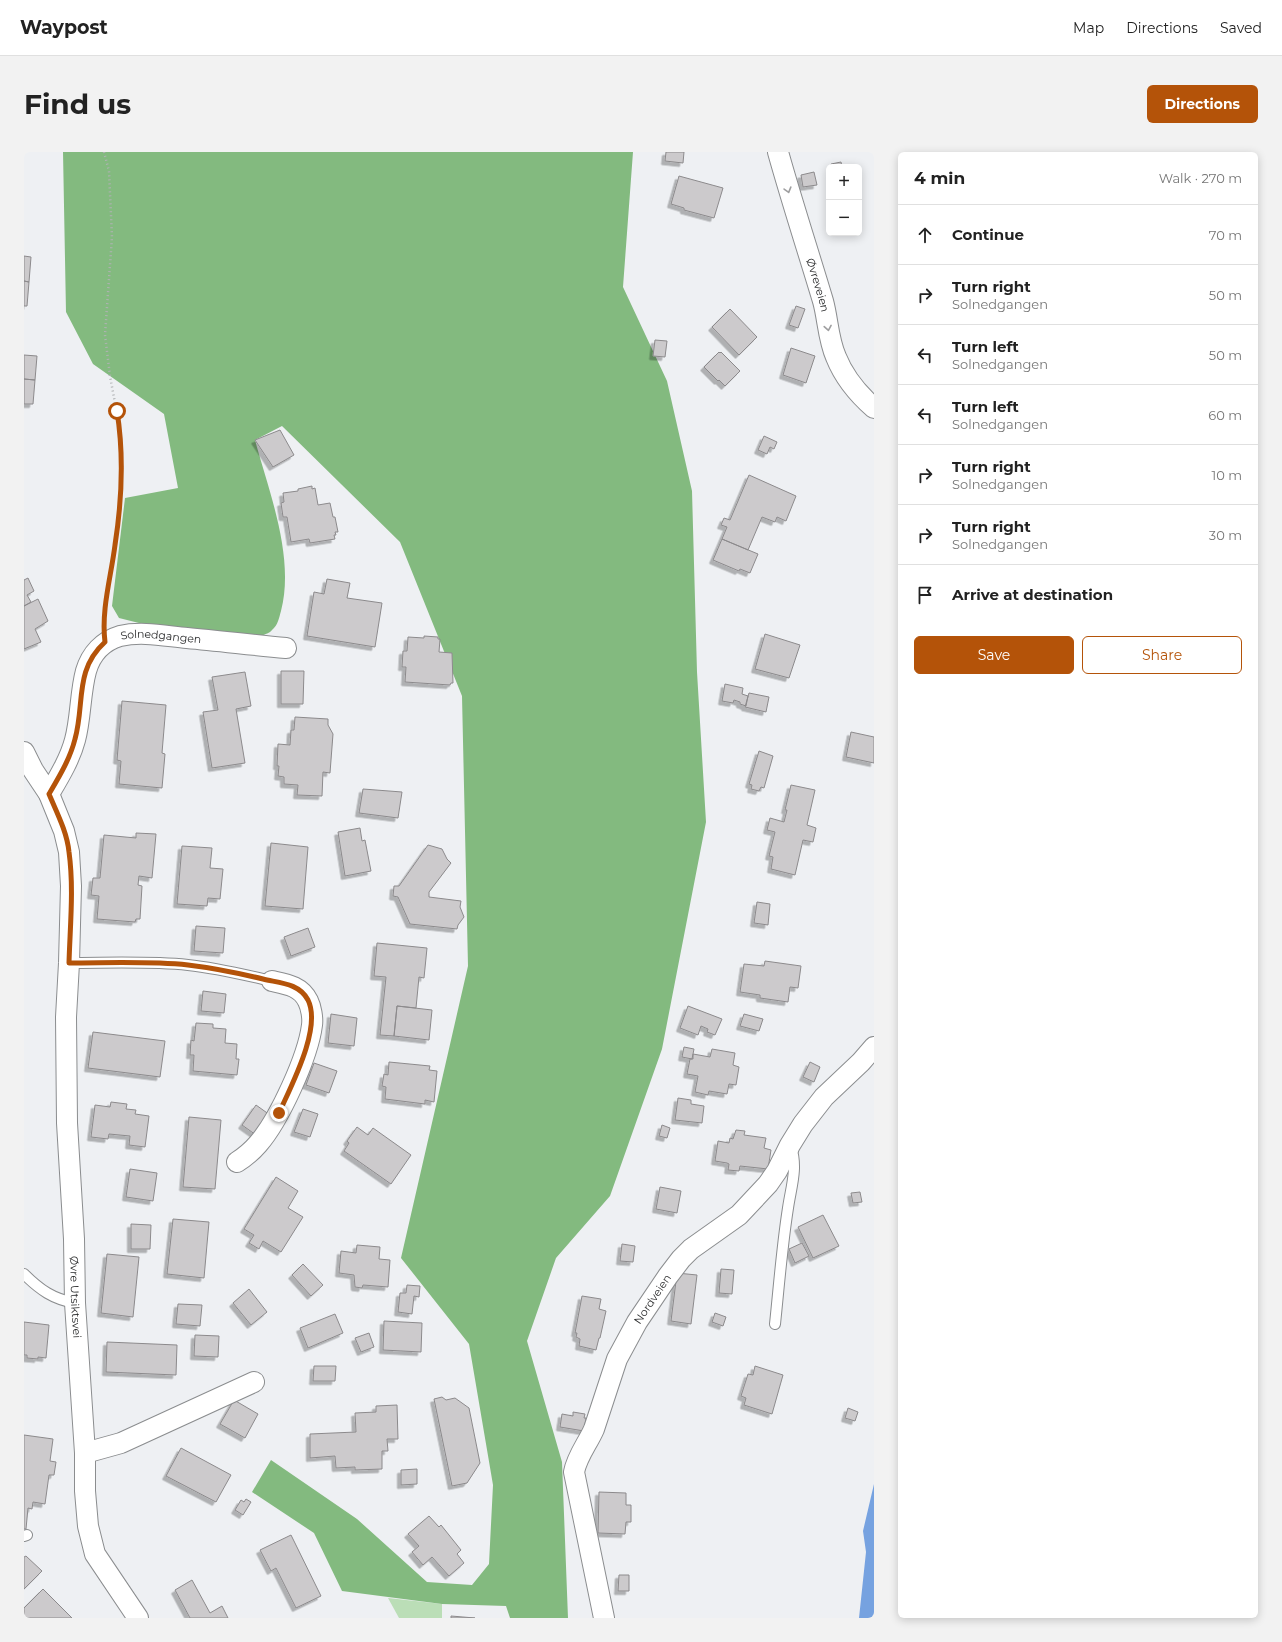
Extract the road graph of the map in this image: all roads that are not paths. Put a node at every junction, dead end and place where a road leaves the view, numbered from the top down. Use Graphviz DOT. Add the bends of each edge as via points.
graph roads {
  1 [pos="778,152"];
  2 [pos="874,408"];
  3 [pos="286,648"];
  4 [pos="24,752"];
  5 [pos="29,773"];
  6 [pos="49,794"];
  7 [pos="69,963"];
  8 [pos="272,981"];
  9 [pos="874,1047"];
  10 [pos="790,1145"];
  11 [pos="237,1162"];
  12 [pos="24,1274"];
  13 [pos="75,1303"];
  14 [pos="775,1324"];
  15 [pos="254,1382"];
  16 [pos="85,1453"];
  17 [pos="138,1618"];
  18 [pos="604,1618"];
  1 -- 2 [label="street, Øvreveien, one-way" via="824,303 830,340 836,358 846,376"];
  3 -- 6 [label="street, Solnedgangen" via="147,634 119,637 105,642 96,650 86,669 75,739 66,764"];
  4 -- 5 [label="street"];
  5 -- 6 [label="street"];
  6 -- 7 [label="street" via="64,831 69,852"];
  7 -- 8 [label="lane" via="188,965"];
  7 -- 13 [label="street, Øvre Utsiktsvei" via="66,1017 67,1123"];
  8 -- 11 [label="street" via="293,985 303,993 308,1000 312,1024 296,1076 279,1113 259,1143"];
  9 -- 10 [label="street, Nordveien" via="824,1097"];
  10 -- 14 [label="lane" via="795,1166"];
  10 -- 18 [label="street, Nordveien" via="777,1171 756,1197 739,1215 691,1249 668,1276 637,1322 617,1359 590,1440 575,1464 575,1482"];
  12 -- 13 [label="lane" via="44,1292 61,1301"];
  13 -- 16 [label="street, Øvre Utsiktsvei"];
  15 -- 16 [label="street" via="121,1443"];
  16 -- 17 [label="street, Øvre Utsiktsvei" via="88,1526 95,1554"];
}
